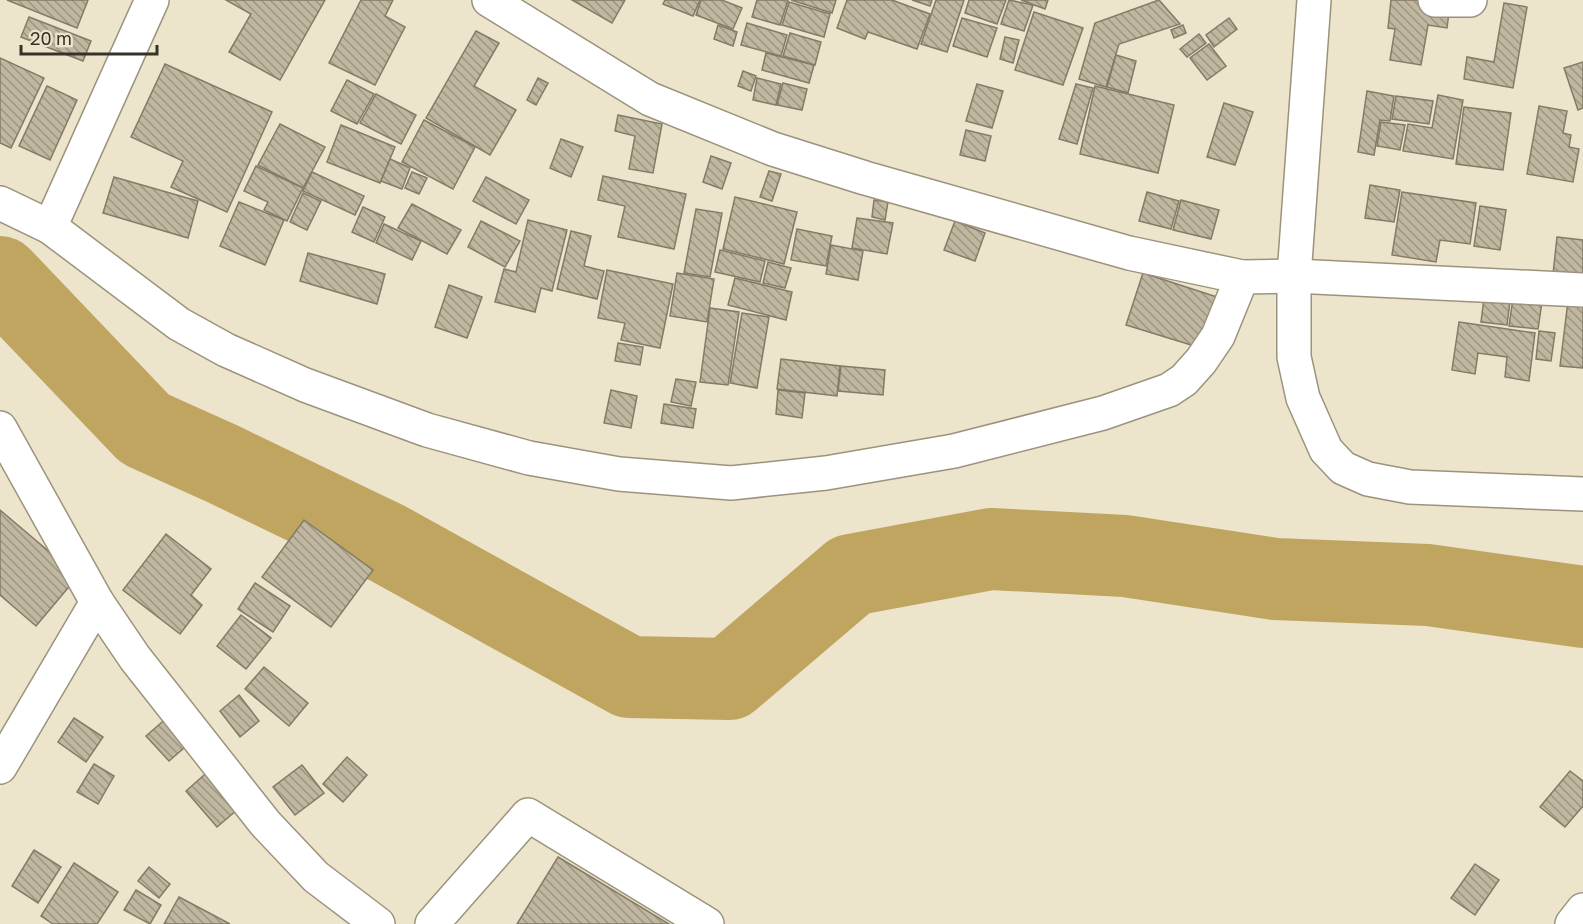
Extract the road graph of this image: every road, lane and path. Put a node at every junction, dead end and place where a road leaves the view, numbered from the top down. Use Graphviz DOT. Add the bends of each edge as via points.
graph roads {
  1 [pos="152,0"];
  2 [pos="489,0"];
  3 [pos="1314,0"];
  4 [pos="1435,0"];
  5 [pos="1470,0"];
  6 [pos="0,203"];
  7 [pos="50,227"];
  8 [pos="1294,276"];
  9 [pos="1242,277"];
  10 [pos="1583,290"];
  11 [pos="0,428"];
  12 [pos="1583,494"];
  13 [pos="97,602"];
  14 [pos="0,767"];
  15 [pos="1583,910"];
  16 [pos="378,924"];
  17 [pos="432,924"];
  18 [pos="707,924"];
  19 [pos="1572,924"];
  1 -- 7 [label="street"];
  2 -- 9 [label="street" via="650,99 773,149 875,182 1129,253"];
  3 -- 8 [label="street"];
  4 -- 5 [label="street"];
  6 -- 7 [label="street"];
  7 -- 9 [label="street" via="179,324 304,385 427,430 529,458 619,474 731,483 826,473 954,450 1103,413 1169,390 1184,380 1218,336"];
  8 -- 9 [label="street"];
  8 -- 10 [label="street"];
  8 -- 12 [label="street" via="1294,357 1303,398 1326,450 1343,468 1368,479 1410,487"];
  11 -- 13 [label="street"];
  13 -- 14 [label="street"];
  13 -- 16 [label="street" via="135,658 265,823 316,877"];
  15 -- 19 [label="street"];
  17 -- 18 [label="street" via="528,815"];
}
